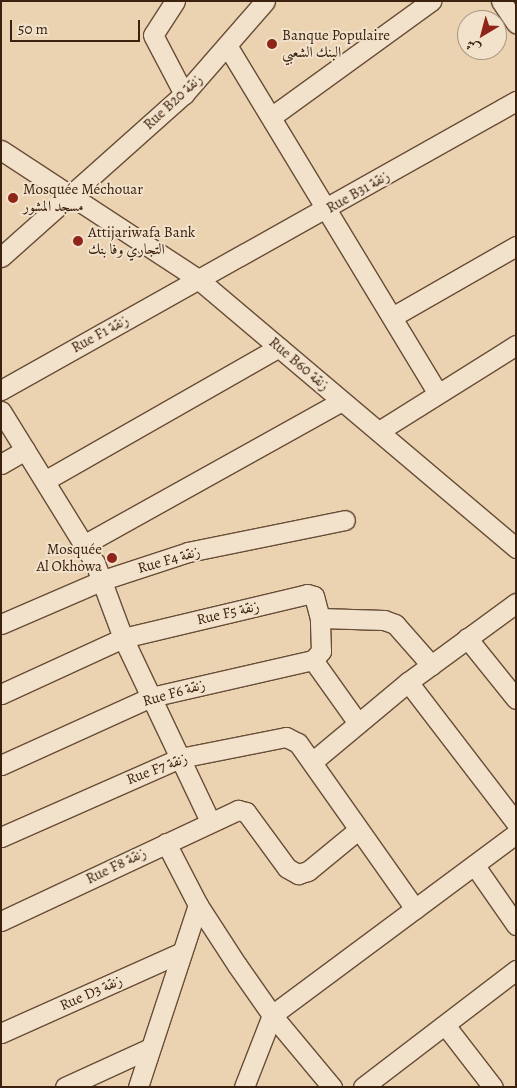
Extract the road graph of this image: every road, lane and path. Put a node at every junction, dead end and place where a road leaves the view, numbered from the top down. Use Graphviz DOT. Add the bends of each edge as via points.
graph roads {
  1 [pos="175,1"];
  2 [pos="266,1"];
  3 [pos="430,1"];
  4 [pos="501,1"];
  5 [pos="516,23"];
  6 [pos="228,47"];
  7 [pos="184,94"];
  8 [pos="516,101"];
  9 [pos="271,117"];
  10 [pos="1,150"];
  11 [pos="72,195"];
  12 [pos="327,210"];
  13 [pos="516,246"];
  14 [pos="1,257"];
  15 [pos="198,279"];
  16 [pos="392,318"];
  17 [pos="516,345"];
  18 [pos="278,347"];
  19 [pos="1,390"];
  20 [pos="437,392"];
  21 [pos="342,401"];
  22 [pos="1,411"];
  23 [pos="378,431"];
  24 [pos="25,450"];
  25 [pos="1,464"];
  26 [pos="46,480"];
  27 [pos="345,520"];
  28 [pos="85,544"];
  29 [pos="516,548"];
  30 [pos="102,580"];
  31 [pos="516,603"];
  32 [pos="320,618"];
  33 [pos="1,624"];
  34 [pos="123,638"];
  35 [pos="467,638"];
  36 [pos="313,660"];
  37 [pos="431,665"];
  38 [pos="408,682"];
  39 [pos="1,694"];
  40 [pos="151,697"];
  41 [pos="516,699"];
  42 [pos="358,723"];
  43 [pos="180,758"];
  44 [pos="312,762"];
  45 [pos="1,765"];
  46 [pos="210,821"];
  47 [pos="516,823"];
  48 [pos="358,830"];
  49 [pos="516,834"];
  50 [pos="1,837"];
  51 [pos="166,843"];
  52 [pos="475,866"];
  53 [pos="198,905"];
  54 [pos="415,909"];
  55 [pos="1,922"];
  56 [pos="516,925"];
  57 [pos="182,952"];
  58 [pos="516,970"];
  59 [pos="272,1015"];
  60 [pos="445,1025"];
  61 [pos="1,1033"];
  62 [pos="150,1048"];
  63 [pos="65,1087"];
  64 [pos="138,1087"];
  65 [pos="244,1087"];
  66 [pos="332,1087"];
  67 [pos="363,1087"];
  68 [pos="493,1087"];
  1 -- 7 [label="street" via="153,35"];
  2 -- 6 [label="street, Rue B20 زنقة"];
  3 -- 9 [label="street"];
  4 -- 5 [label="street"];
  6 -- 7 [label="street, Rue B20 زنقة"];
  6 -- 9 [label="street"];
  7 -- 11 [label="street, Rue B20 زنقة"];
  8 -- 12 [label="street, Rue B31 زنقة"];
  9 -- 12 [label="street"];
  10 -- 11 [label="street, Rue B60 زنقة"];
  11 -- 14 [label="street, Rue B20 زنقة"];
  11 -- 15 [label="street, Rue B60 زنقة"];
  12 -- 15 [label="street, Rue B31 زنقة"];
  12 -- 16 [label="street"];
  13 -- 16 [label="street"];
  15 -- 18 [label="street, Rue B60 زنقة"];
  15 -- 19 [label="street, Rue F1 زنقة"];
  16 -- 20 [label="street"];
  17 -- 20 [label="street"];
  18 -- 21 [label="street, Rue B60 زنقة"];
  18 -- 26 [label="street"];
  20 -- 23 [label="street"];
  21 -- 23 [label="street, Rue B60 زنقة"];
  21 -- 28 [label="street"];
  22 -- 24 [label="street"];
  23 -- 29 [label="street, Rue B60 زنقة"];
  24 -- 25 [label="street"];
  24 -- 26 [label="street"];
  26 -- 28 [label="street"];
  27 -- 30 [label="street, Rue F4 زنقة" via="188,552"];
  28 -- 30 [label="street"];
  30 -- 33 [label="street, Rue F4 زنقة"];
  30 -- 34 [label="street"];
  31 -- 35 [label="street"];
  32 -- 34 [label="street, Rue F5 زنقة" via="314,596 307,594"];
  32 -- 36 [label="street" via="321,651"];
  32 -- 37 [label="street" via="391,622"];
  34 -- 39 [label="street, Rue F5 زنقة"];
  34 -- 40 [label="street"];
  35 -- 37 [label="street"];
  35 -- 41 [label="street"];
  36 -- 40 [label="street, Rue F6 زنقة"];
  36 -- 42 [label="street"];
  37 -- 38 [label="street"];
  38 -- 42 [label="street"];
  38 -- 47 [label="street"];
  40 -- 43 [label="street"];
  40 -- 45 [label="street, Rue F6 زنقة"];
  42 -- 44 [label="street"];
  43 -- 44 [label="street, Rue F7 زنقة" via="286,737 298,743"];
  43 -- 46 [label="street"];
  43 -- 50 [label="street, Rue F7 زنقة"];
  44 -- 48 [label="street, Rue F7 زنقة"];
  46 -- 48 [label="street, Rue F8 زنقة" via="246,812 287,868 298,874 308,871"];
  46 -- 51 [label="street, Rue F8 زنقة"];
  48 -- 54 [label="street, Rue F7 زنقة"];
  49 -- 52 [label="street"];
  51 -- 53 [label="street"];
  51 -- 55 [label="street, Rue F8 زنقة"];
  52 -- 54 [label="street"];
  52 -- 56 [label="street"];
  53 -- 57 [label="street"];
  53 -- 59 [label="street"];
  54 -- 59 [label="street"];
  57 -- 61 [label="street, Rue D3 زنقة"];
  57 -- 62 [label="street"];
  58 -- 60 [label="street"];
  59 -- 65 [label="street"];
  59 -- 66 [label="street"];
  60 -- 67 [label="street"];
  60 -- 68 [label="street"];
  62 -- 63 [label="street"];
  62 -- 64 [label="street"];
}
